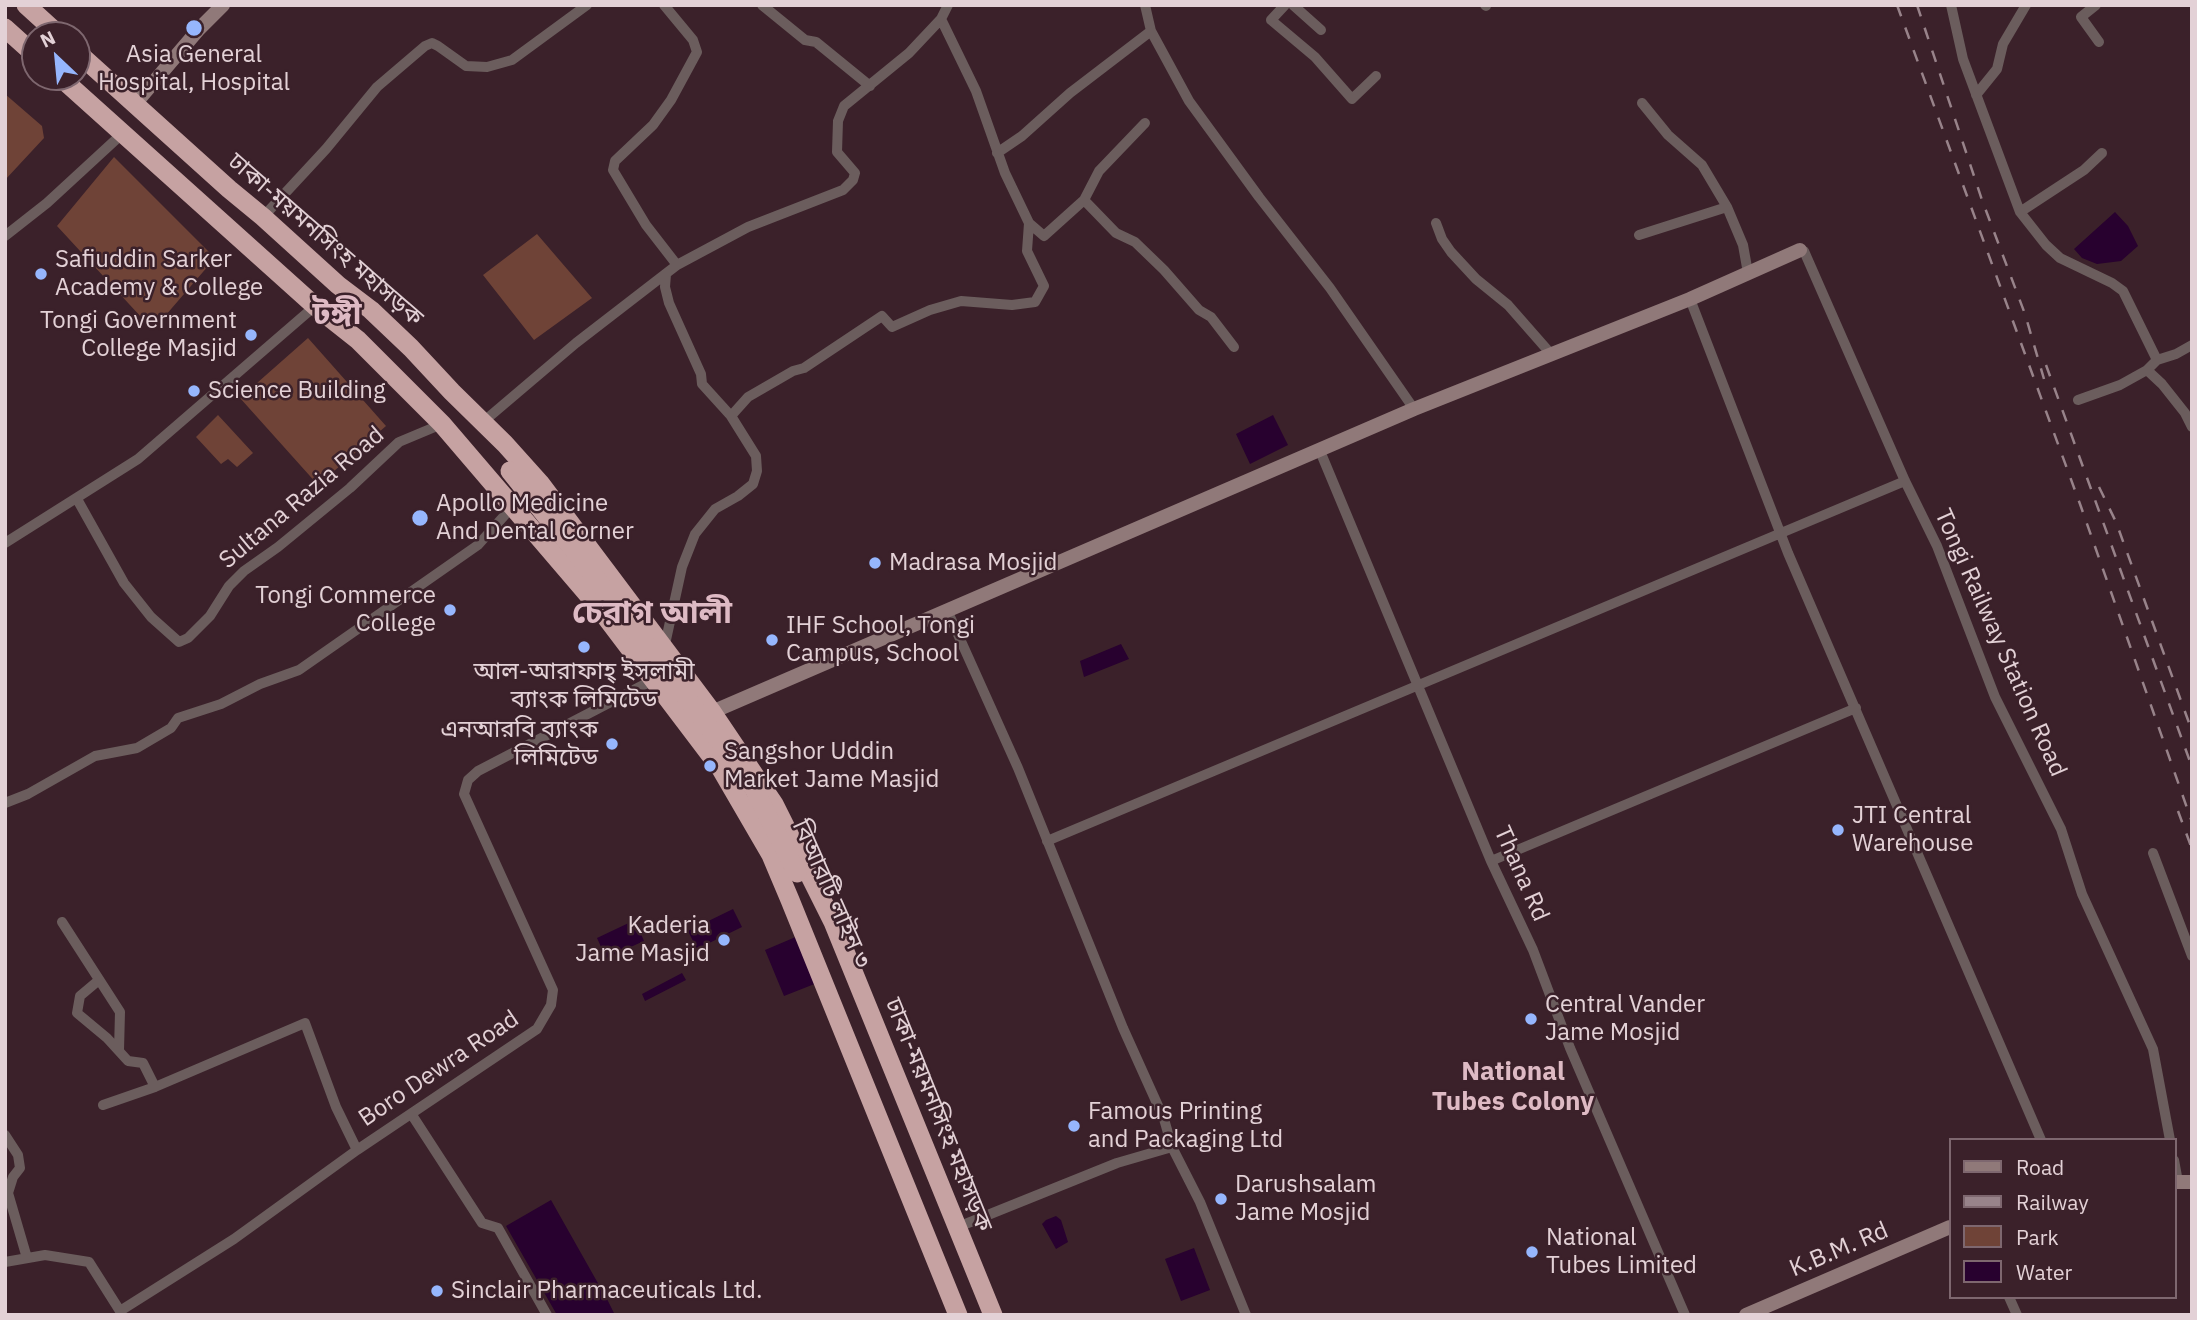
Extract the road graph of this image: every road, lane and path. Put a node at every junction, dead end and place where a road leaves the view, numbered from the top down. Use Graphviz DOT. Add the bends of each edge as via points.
graph roads {
  1 [pos="26,5"];
  2 [pos="223,5"];
  3 [pos="587,5"];
  4 [pos="664,5"];
  5 [pos="762,5"];
  6 [pos="948,5"];
  7 [pos="1145,5"];
  8 [pos="1285,5"];
  9 [pos="1293,5"];
  10 [pos="1951,5"];
  11 [pos="2026,5"];
  12 [pos="2096,5"];
  13 [pos="941,19"];
  14 [pos="44,21"];
  15 [pos="5,28"];
  16 [pos="1321,30"];
  17 [pos="1151,31"];
  18 [pos="21,42"];
  19 [pos="2099,42"];
  20 [pos="91,65"];
  21 [pos="1376,76"];
  22 [pos="870,86"];
  23 [pos="76,91"];
  24 [pos="1976,95"];
  25 [pos="1642,103"];
  26 [pos="135,104"];
  27 [pos="1145,123"];
  28 [pos="123,133"];
  29 [pos="2102,152"];
  30 [pos="997,153"];
  31 [pos="1084,200"];
  32 [pos="1727,207"];
  33 [pos="2020,212"];
  34 [pos="263,217"];
  35 [pos="1030,223"];
  36 [pos="1436,223"];
  37 [pos="1639,235"];
  38 [pos="5,236"];
  39 [pos="1800,250"];
  40 [pos="677,265"];
  41 [pos="1748,273"];
  42 [pos="666,274"];
  43 [pos="1690,299"];
  44 [pos="315,306"];
  45 [pos="2192,345"];
  46 [pos="1234,346"];
  47 [pos="1551,354"];
  48 [pos="2157,360"];
  49 [pos="2147,370"];
  50 [pos="2078,400"];
  51 [pos="1414,409"];
  52 [pos="731,416"];
  53 [pos="483,422"];
  54 [pos="442,424"];
  55 [pos="2192,427"];
  56 [pos="1320,451"];
  57 [pos="510,471"];
  58 [pos="1905,481"];
  59 [pos="77,499"];
  60 [pos="513,506"];
  61 [pos="1780,533"];
  62 [pos="5,543"];
  63 [pos="947,610"];
  64 [pos="664,649"];
  65 [pos="653,681"];
  66 [pos="1418,685"];
  67 [pos="1856,708"];
  68 [pos="712,712"];
  69 [pos="5,803"];
  70 [pos="1047,841"];
  71 [pos="2153,853"];
  72 [pos="1491,861"];
  73 [pos="62,922"];
  74 [pos="2192,956"];
  75 [pos="99,981"];
  76 [pos="119,1050"];
  77 [pos="155,1087"];
  78 [pos="103,1105"];
  79 [pos="412,1115"];
  80 [pos="5,1135"];
  81 [pos="2040,1138"];
  82 [pos="2170,1138"];
  83 [pos="1171,1147"];
  84 [pos="357,1150"];
  85 [pos="958,1227"];
  86 [pos="1948,1228"];
  87 [pos="27,1258"];
  88 [pos="5,1262"];
  89 [pos="2009,1299"];
  90 [pos="118,1313"];
  91 [pos="547,1315"];
  92 [pos="958,1315"];
  93 [pos="981,1315"];
  94 [pos="993,1315"];
  95 [pos="1247,1315"];
  96 [pos="1685,1315"];
  97 [pos="1745,1315"];
  98 [pos="2017,1315"];
  1 -- 14 [label="highway"];
  2 -- 26 [label="street"];
  3 -- 34 [label="street" via="512,60 487,67 466,66 432,43 425,46 377,87"];
  4 -- 40 [label="street" via="698,52 653,125 615,161 613,170"];
  5 -- 22 [label="street"];
  6 -- 13 [label="street"];
  7 -- 17 [label="street"];
  8 -- 21 [label="street" via="1271,20 1315,57 1352,99"];
  9 -- 16 [label="street"];
  10 -- 24 [label="street"];
  11 -- 24 [label="street" via="2003,44 1997,69"];
  12 -- 19 [label="street" via="2081,17"];
  13 -- 22 [label="street"];
  13 -- 30 [label="street" via="976,91"];
  15 -- 18 [label="highway"];
  17 -- 30 [label="street"];
  17 -- 51 [label="street" via="1189,101 1330,288"];
  20 -- 26 [label="highway, ঢাকা-ময়মনসিংহ মহাসড়ক"];
  22 -- 40 [label="street" via="844,106 838,121 837,152 855,173 843,190 748,227"];
  23 -- 28 [label="highway"];
  24 -- 33 [label="street"];
  25 -- 32 [label="street" via="1668,135 1702,165"];
  26 -- 34 [label="highway, ঢাকা-ময়মনসিংহ মহাসড়ক"];
  27 -- 31 [label="street" via="1100,171"];
  28 -- 38 [label="street"];
  28 -- 44 [label="highway"];
  29 -- 33 [label="street" via="2084,170"];
  30 -- 35 [label="street"];
  31 -- 35 [label="street" via="1044,236"];
  31 -- 46 [label="street" via="1116,233 1135,242 1164,270"];
  32 -- 37 [label="street"];
  32 -- 41 [label="street" via="1743,245"];
  33 -- 48 [label="street" via="2060,258 2123,291"];
  34 -- 53 [label="highway, ঢাকা-ময়মনসিংহ মহাসড়ক" via="411,348"];
  35 -- 52 [label="street" via="1027,250 1044,286 1035,302 961,302 892,327 882,316 804,368 748,397"];
  36 -- 47 [label="street" via="1451,252 1508,305"];
  39 -- 41 [label="street"];
  39 -- 58 [label="street, Tongi Railway Station Road"];
  40 -- 42 [label="street"];
  41 -- 43 [label="street"];
  42 -- 52 [label="street" via="668,303 702,384"];
  42 -- 53 [label="street"];
  43 -- 47 [label="street"];
  43 -- 61 [label="street"];
  44 -- 54 [label="highway" via="358,340"];
  44 -- 59 [label="street" via="138,459"];
  45 -- 48 [label="street"];
  47 -- 51 [label="street"];
  48 -- 49 [label="street"];
  49 -- 50 [label="street"];
  49 -- 55 [label="street"];
  51 -- 56 [label="street"];
  52 -- 64 [label="street" via="757,456 757,471 753,484 715,509 695,534 682,566"];
  53 -- 64 [label="highway, ঢাকা-ময়মনসিংহ মহাসড়ক" via="540,483"];
  54 -- 59 [label="street, Sultana Razia Road" via="399,442 340,496 244,571 210,616 179,642 124,583"];
  54 -- 60 [label="highway"];
  56 -- 63 [label="street"];
  56 -- 66 [label="street, Thana Rd"];
  57 -- 93 [label="highway, বিআরটি লাইন ৩, bridge" via="618,606 727,751 766,811 907,1128"];
  58 -- 61 [label="street"];
  58 -- 82 [label="street, Tongi Railway Station Road" via="1937,546 1995,696 2061,830 2082,894 2153,1049"];
  59 -- 62 [label="street"];
  60 -- 65 [label="highway" via="596,604"];
  60 -- 69 [label="street" via="478,545 299,670 221,705 178,718 171,728 137,748 95,755"];
  61 -- 66 [label="street"];
  61 -- 67 [label="street"];
  63 -- 68 [label="street"];
  63 -- 70 [label="street"];
  64 -- 68 [label="highway, ঢাকা-ময়মনসিংহ মহাসড়ক"];
  65 -- 79 [label="street, Boro Dewra Road" via="468,780 464,794 553,990 551,1005 537,1029"];
  65 -- 92 [label="highway" via="721,769 771,855"];
  66 -- 70 [label="street"];
  66 -- 72 [label="street, Thana Rd"];
  67 -- 72 [label="street"];
  67 -- 81 [label="street"];
  68 -- 85 [label="highway, ঢাকা-ময়মনসিংহ মহাসড়ক" via="774,804 833,922"];
  70 -- 83 [label="street" via="1164,1119"];
  71 -- 74 [label="street"];
  72 -- 96 [label="street, Thana Rd" via="1533,950 1570,1048"];
  73 -- 75 [label="street"];
  75 -- 76 [label="street" via="120,1012"];
  75 -- 76 [label="street" via="80,996 78,1013"];
  76 -- 77 [label="street" via="128,1060 143,1063"];
  77 -- 78 [label="street"];
  77 -- 84 [label="street" via="305,1023"];
  79 -- 84 [label="street, Boro Dewra Road"];
  79 -- 91 [label="street" via="482,1223 498,1228"];
  80 -- 87 [label="street" via="18,1155 19,1168 8,1193"];
  83 -- 85 [label="street" via="1117,1163"];
  83 -- 95 [label="street" via="1200,1202"];
  84 -- 90 [label="street, Boro Dewra Road" via="234,1239"];
  85 -- 94 [label="highway, ঢাকা-ময়মনসিংহ মহাসড়ক"];
  86 -- 97 [label="street, K.B.M. Rd"];
  87 -- 88 [label="street, Boro Dewra Road"];
  87 -- 90 [label="street, Boro Dewra Road" via="45,1255 89,1262"];
  89 -- 98 [label="street"];
}
